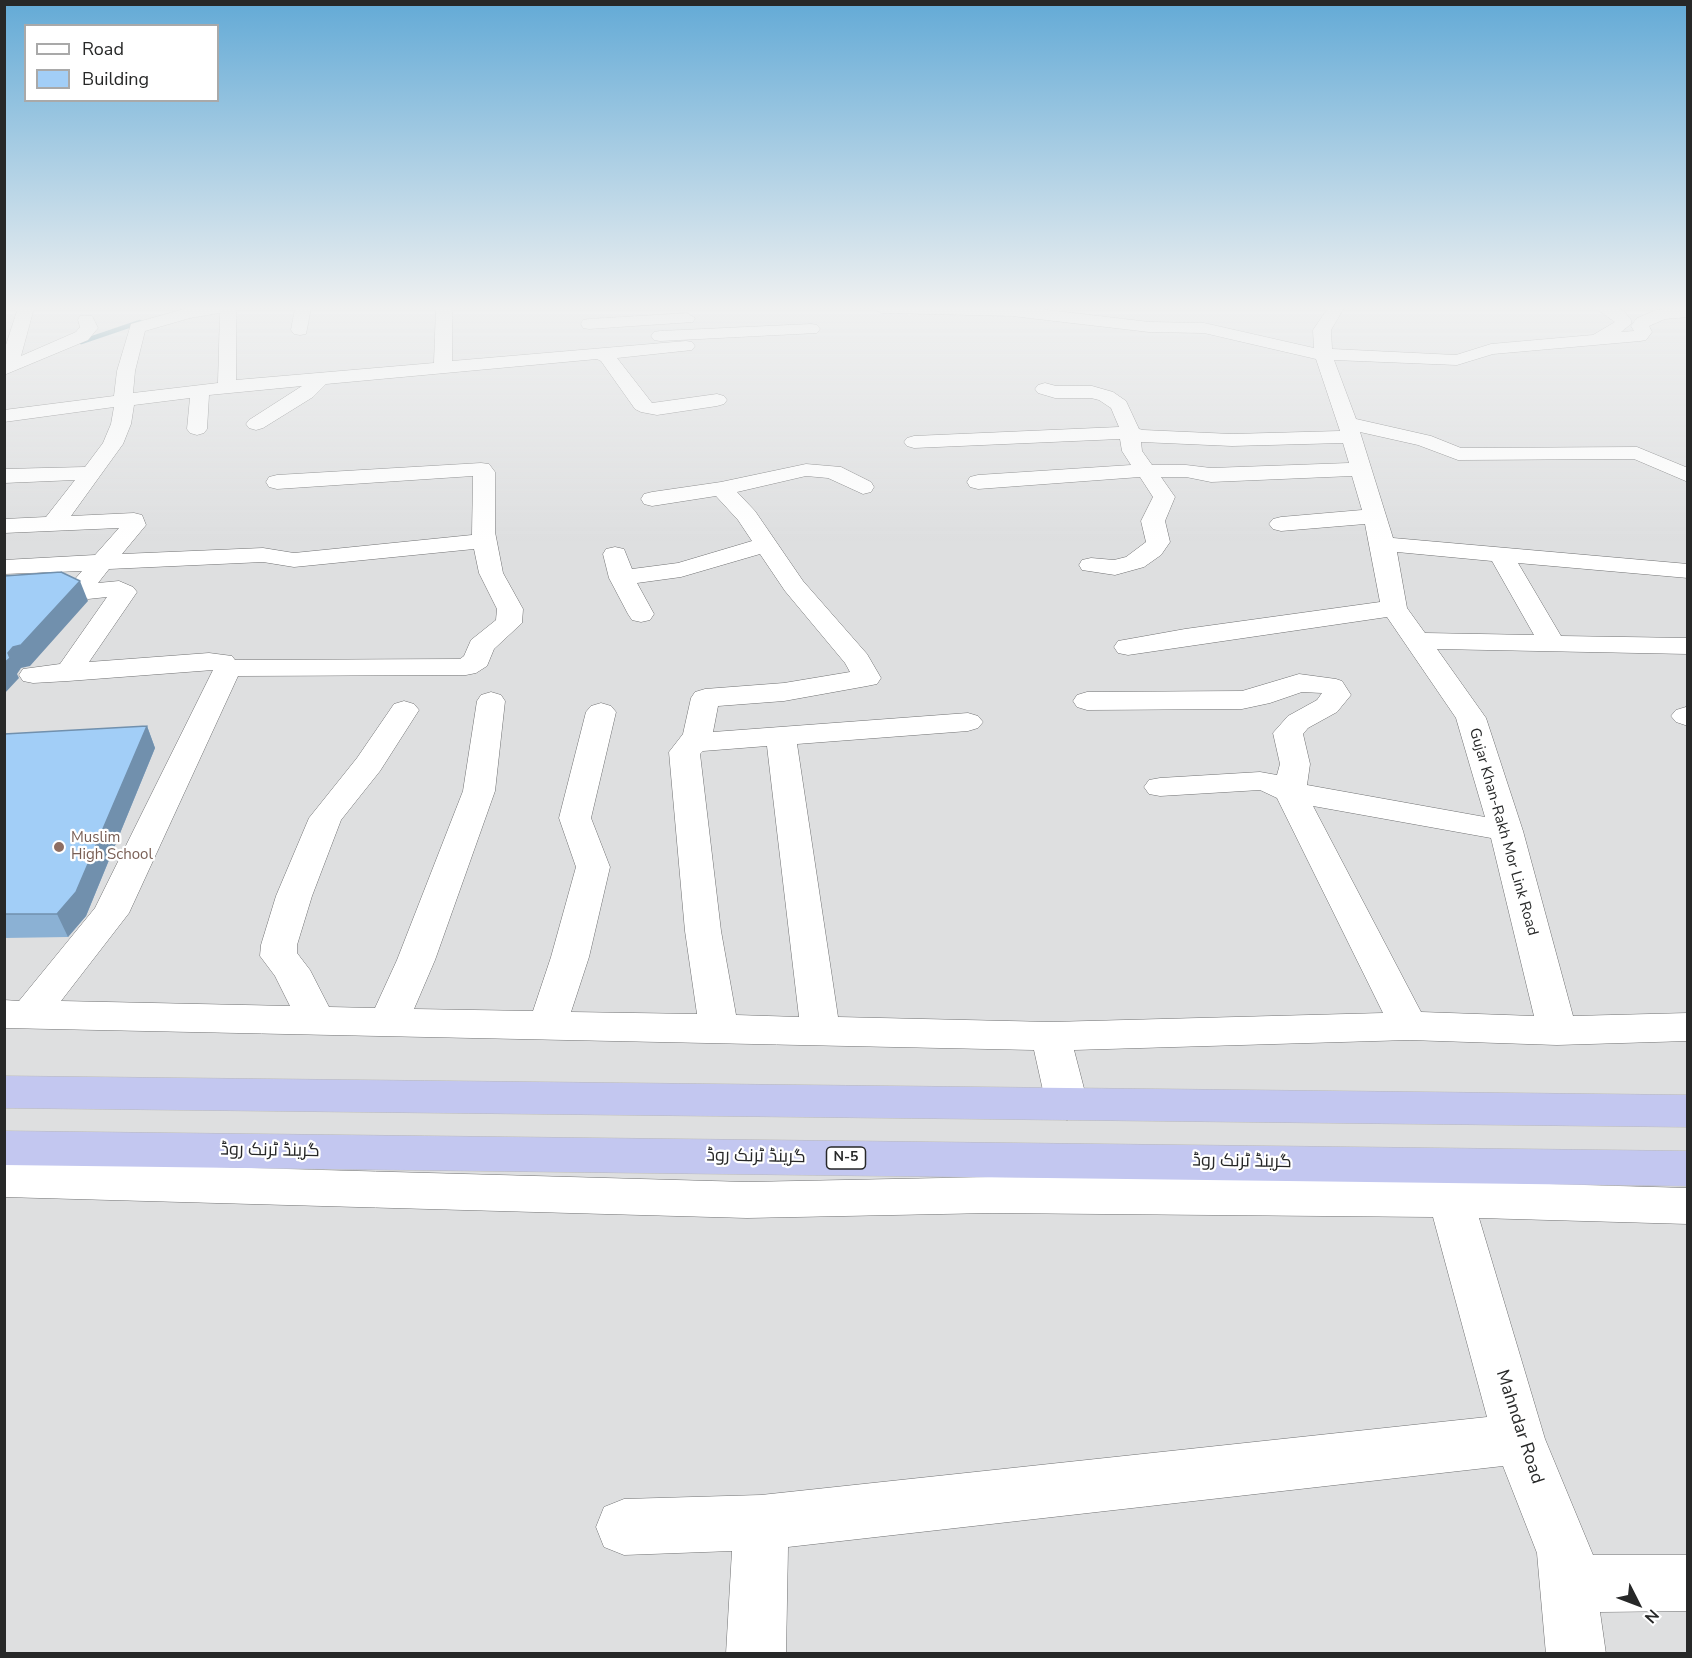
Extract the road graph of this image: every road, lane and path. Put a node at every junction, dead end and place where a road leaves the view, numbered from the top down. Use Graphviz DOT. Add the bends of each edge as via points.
graph roads {
  1 [pos="125,385"];
  2 [pos="244,385"];
  3 [pos="314,385"];
  4 [pos="628,385"];
  5 [pos="1334,385"];
  6 [pos="227,387"];
  7 [pos="1045,390"];
  8 [pos="200,391"];
  9 [pos="717,399"];
  10 [pos="124,402"];
  11 [pos="4,416"];
  12 [pos="256,424"];
  13 [pos="197,429"];
  14 [pos="1350,430"];
  15 [pos="1131,434"];
  16 [pos="914,442"];
  17 [pos="1362,469"];
  18 [pos="1146,470"];
  19 [pos="93,473"];
  20 [pos="4,476"];
  21 [pos="1688,476"];
  22 [pos="277,482"];
  23 [pos="978,482"];
  24 [pos="863,487"];
  25 [pos="721,489"];
  26 [pos="652,499"];
  27 [pos="1375,516"];
  28 [pos="53,524"];
  29 [pos="1281,524"];
  30 [pos="4,526"];
  31 [pos="484,541"];
  32 [pos="767,544"];
  33 [pos="1383,544"];
  34 [pos="615,554"];
  35 [pos="1501,555"];
  36 [pos="104,562"];
  37 [pos="1091,565"];
  38 [pos="4,567"];
  39 [pos="1688,571"];
  40 [pos="622,578"];
  41 [pos="1394,608"];
  42 [pos="642,614"];
  43 [pos="1417,641"];
  44 [pos="1552,643"];
  45 [pos="1688,646"];
  46 [pos="1128,647"];
  47 [pos="228,668"];
  48 [pos="68,673"];
  49 [pos="33,675"];
  50 [pos="491,701"];
  51 [pos="1087,701"];
  52 [pos="404,710"];
  53 [pos="601,712"];
  54 [pos="968,722"];
  55 [pos="781,736"];
  56 [pos="693,743"];
  57 [pos="1160,787"];
  58 [pos="1290,792"];
  59 [pos="1506,831"];
  60 [pos="17,1015"];
  61 [pos="318,1022"];
  62 [pos="388,1023"];
  63 [pos="547,1026"];
  64 [pos="1409,1026"];
  65 [pos="719,1029"];
  66 [pos="1685,1030"];
  67 [pos="820,1031"];
  68 [pos="1557,1031"];
  69 [pos="1051,1036"];
  70 [pos="4,1092"];
  71 [pos="1067,1104"];
  72 [pos="1688,1111"];
  73 [pos="4,1149"];
  74 [pos="1688,1169"];
  75 [pos="4,1179"];
  76 [pos="1451,1201"];
  77 [pos="1688,1206"];
  78 [pos="1519,1439"];
  79 [pos="761,1523"];
  80 [pos="624,1527"];
  81 [pos="1569,1584"];
  82 [pos="1688,1584"];
  83 [pos="756,1653"];
  84 [pos="1576,1653"];
  1 -- 10 [label="street"];
  2 -- 6 [label="street"];
  3 -- 12 [label="street"];
  4 -- 9 [label="street" via="642,405 657,410"];
  5 -- 14 [label="street, Gujar Khan-Rakh Mor Link Road"];
  6 -- 8 [label="street"];
  7 -- 15 [label="street" via="1106,396 1119,405"];
  8 -- 10 [label="street"];
  8 -- 13 [label="street"];
  10 -- 11 [label="street"];
  10 -- 19 [label="street" via="122,424 114,444"];
  14 -- 15 [label="street" via="1232,440"];
  14 -- 17 [label="street, Gujar Khan-Rakh Mor Link Road"];
  14 -- 21 [label="street" via="1424,440 1458,454 1637,453"];
  15 -- 16 [label="street"];
  15 -- 18 [label="street" via="1131,448"];
  17 -- 18 [label="street" via="1211,475"];
  17 -- 27 [label="street, Gujar Khan-Rakh Mor Link Road"];
  18 -- 23 [label="street"];
  18 -- 37 [label="street" via="1164,497 1153,521 1158,542 1135,562 1115,568"];
  19 -- 20 [label="street"];
  19 -- 28 [label="street"];
  22 -- 31 [label="street" via="481,469"];
  24 -- 25 [label="street" via="819,469"];
  25 -- 26 [label="street"];
  25 -- 32 [label="street"];
  27 -- 29 [label="street"];
  27 -- 33 [label="street, Gujar Khan-Rakh Mor Link Road"];
  28 -- 30 [label="street"];
  28 -- 36 [label="street" via="134,520"];
  31 -- 36 [label="street" via="294,560 263,555"];
  31 -- 47 [label="street" via="491,573 510,609 510,618 505,627 481,646 477,660 466,667"];
  32 -- 40 [label="street" via="681,570"];
  32 -- 56 [label="street" via="794,586 857,660 867,678 784,692 705,698"];
  33 -- 35 [label="street"];
  33 -- 41 [label="street, Gujar Khan-Rakh Mor Link Road"];
  34 -- 40 [label="street"];
  35 -- 39 [label="street"];
  35 -- 44 [label="street"];
  36 -- 38 [label="street"];
  36 -- 48 [label="street" via="81,587 88,591 124,592"];
  40 -- 42 [label="street"];
  41 -- 43 [label="street, Gujar Khan-Rakh Mor Link Road"];
  41 -- 46 [label="street"];
  43 -- 44 [label="street"];
  43 -- 59 [label="street, Gujar Khan-Rakh Mor Link Road" via="1470,718"];
  44 -- 45 [label="street"];
  47 -- 48 [label="street" via="222,662 209,661"];
  47 -- 60 [label="street" via="111,913"];
  48 -- 49 [label="street"];
  50 -- 62 [label="street" via="479,791 416,960"];
  51 -- 58 [label="street" via="1242,700 1299,683 1332,687 1337,695 1332,701 1298,722 1288,733 1295,764"];
  52 -- 61 [label="street" via="369,764 325,818 279,945 279,956 291,970"];
  53 -- 63 [label="street" via="575,818 593,867"];
  54 -- 55 [label="street"];
  55 -- 56 [label="street"];
  55 -- 67 [label="street"];
  56 -- 65 [label="street" via="684,752 703,931"];
  57 -- 58 [label="street" via="1260,781"];
  58 -- 59 [label="street"];
  58 -- 64 [label="street"];
  59 -- 68 [label="street, Gujar Khan-Rakh Mor Link Road"];
  60 -- 61 [label="street"];
  61 -- 62 [label="street"];
  62 -- 63 [label="street"];
  63 -- 65 [label="street"];
  64 -- 68 [label="street"];
  64 -- 69 [label="street"];
  65 -- 67 [label="street"];
  66 -- 68 [label="street"];
  67 -- 69 [label="street"];
  69 -- 71 [label="street"];
  70 -- 71 [label="highway"];
  71 -- 72 [label="highway"];
  73 -- 74 [label="highway, گرینڈ ٹرنک روڈ / N-5"];
  75 -- 76 [label="street" via="747,1200 1003,1195"];
  76 -- 77 [label="street"];
  76 -- 78 [label="street, Mahndar Road"];
  78 -- 79 [label="street"];
  78 -- 81 [label="street, Mahndar Road" via="1565,1553"];
  79 -- 80 [label="street"];
  79 -- 83 [label="street"];
  81 -- 82 [label="street"];
  81 -- 84 [label="street, Mahndar Road"];
}
